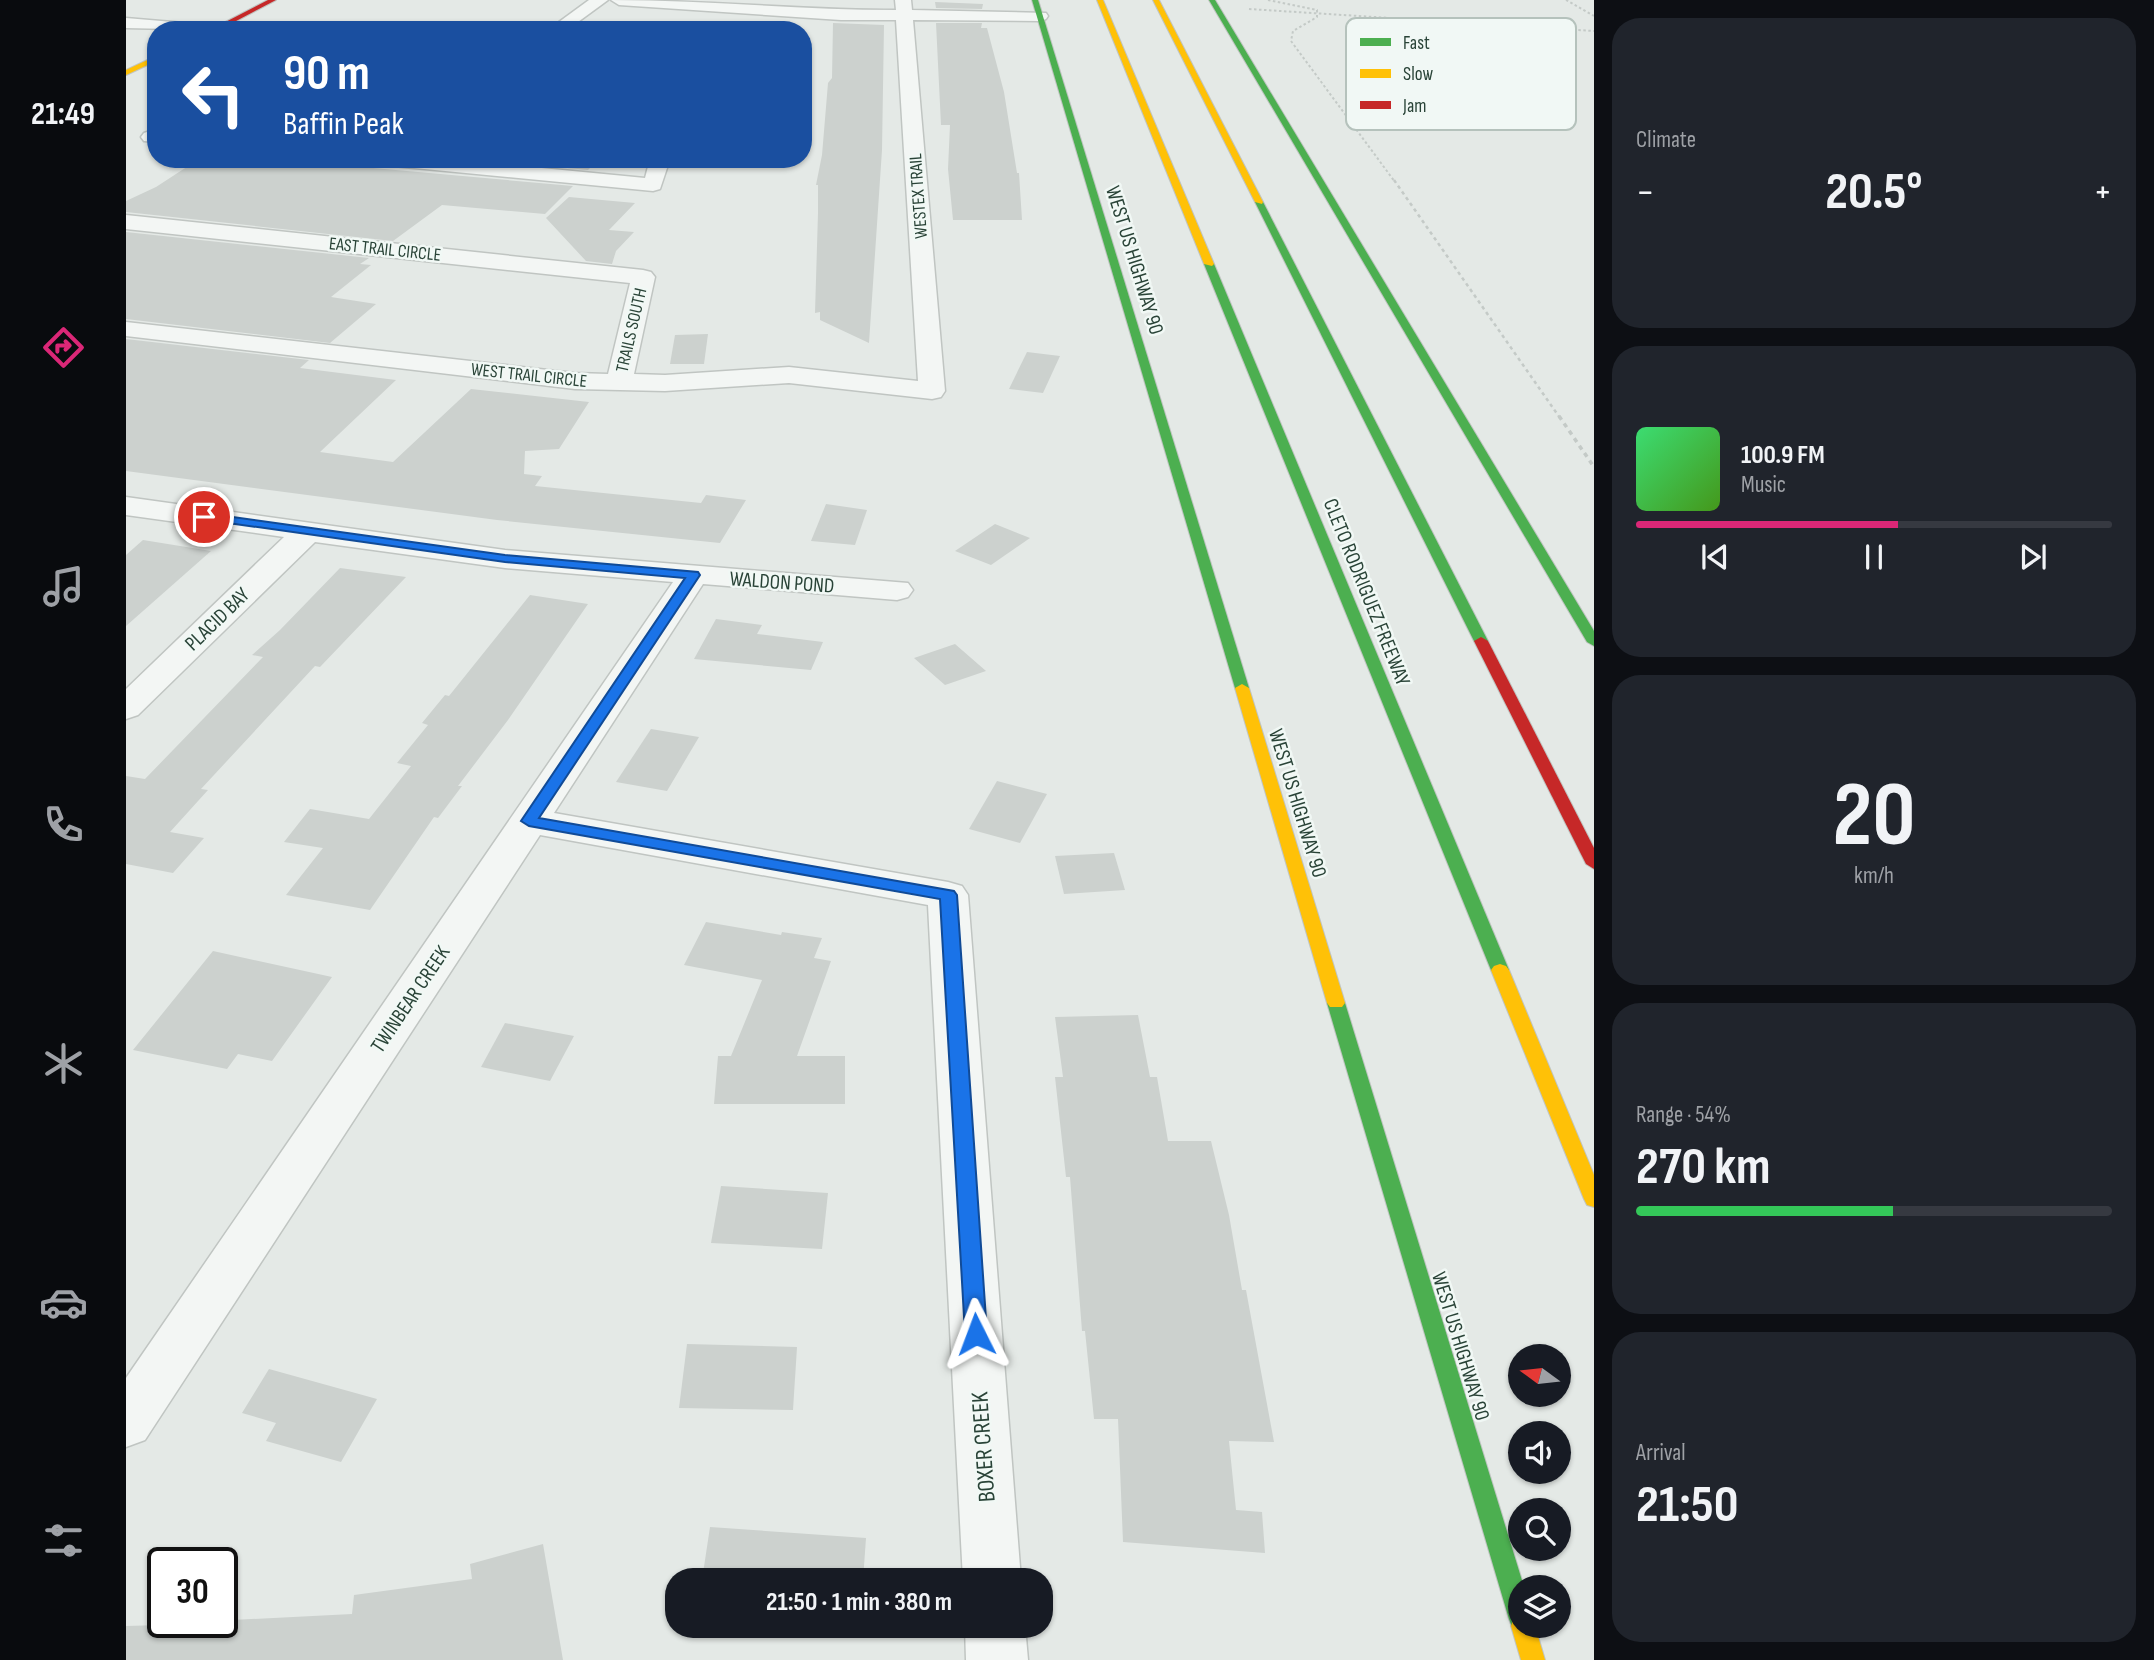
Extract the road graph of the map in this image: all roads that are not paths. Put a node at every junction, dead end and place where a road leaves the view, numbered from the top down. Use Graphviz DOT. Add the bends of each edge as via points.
graph roads {
  1 [pos="273,0"];
  2 [pos="600,0"];
  3 [pos="619,0"];
  4 [pos="1100,0"];
  5 [pos="1156,0"];
  6 [pos="701,3"];
  7 [pos="1214,4"];
  8 [pos="904,8"];
  9 [pos="1037,8"];
  10 [pos="230,21"];
  11 [pos="569,21"];
  12 [pos="126,23"];
  13 [pos="147,25"];
  14 [pos="147,62"];
  15 [pos="126,73"];
  16 [pos="476,168"];
  17 [pos="658,168"];
  18 [pos="126,222"];
  19 [pos="643,277"];
  20 [pos="126,329"];
  21 [pos="619,383"];
  22 [pos="932,391"];
  23 [pos="126,506"];
  24 [pos="308,531"];
  25 [pos="693,575"];
  26 [pos="897,590"];
  27 [pos="1594,642"];
  28 [pos="126,708"];
  29 [pos="529,821"];
  30 [pos="1594,864"];
  31 [pos="1594,1199"];
  32 [pos="126,1423"];
  33 [pos="991,1568"];
  34 [pos="1508,1576"];
  35 [pos="996,1638"];
  36 [pos="1527,1638"];
  37 [pos="997,1660"];
  38 [pos="1533,1660"];
  1 -- 10 [label="main road"];
  2 -- 11 [label="street"];
  3 -- 6 [label="street"];
  4 -- 31 [label="main road, CLETO RODRIGUEZ FREEWAY"];
  5 -- 30 [label="main road"];
  6 -- 8 [label="street" via="816,14"];
  7 -- 27 [label="main road"];
  8 -- 9 [label="street"];
  8 -- 22 [label="street, WESTEX TRAIL"];
  9 -- 34 [label="main road, WEST US HIGHWAY 90"];
  12 -- 13 [label="street"];
  14 -- 15 [label="main road"];
  16 -- 17 [label="street" via="653,185"];
  18 -- 19 [label="street, EAST TRAIL CIRCLE"];
  19 -- 21 [label="street, TRAILS SOUTH"];
  20 -- 21 [label="street, WEST TRAIL CIRCLE"];
  21 -- 22 [label="street, WEST TRAIL CIRCLE" via="789,375"];
  23 -- 24 [label="street, WALDON POND"];
  24 -- 25 [label="street, WALDON POND" via="505,559"];
  24 -- 28 [label="street, PLACID BAY"];
  25 -- 26 [label="street, WALDON POND"];
  25 -- 29 [label="street, TWINBEAR CREEK"];
  29 -- 32 [label="street, TWINBEAR CREEK"];
  29 -- 33 [label="street, BOXER CREEK" via="948,895"];
  35 -- 37 [label="street"];
  36 -- 38 [label="main road"];
}
